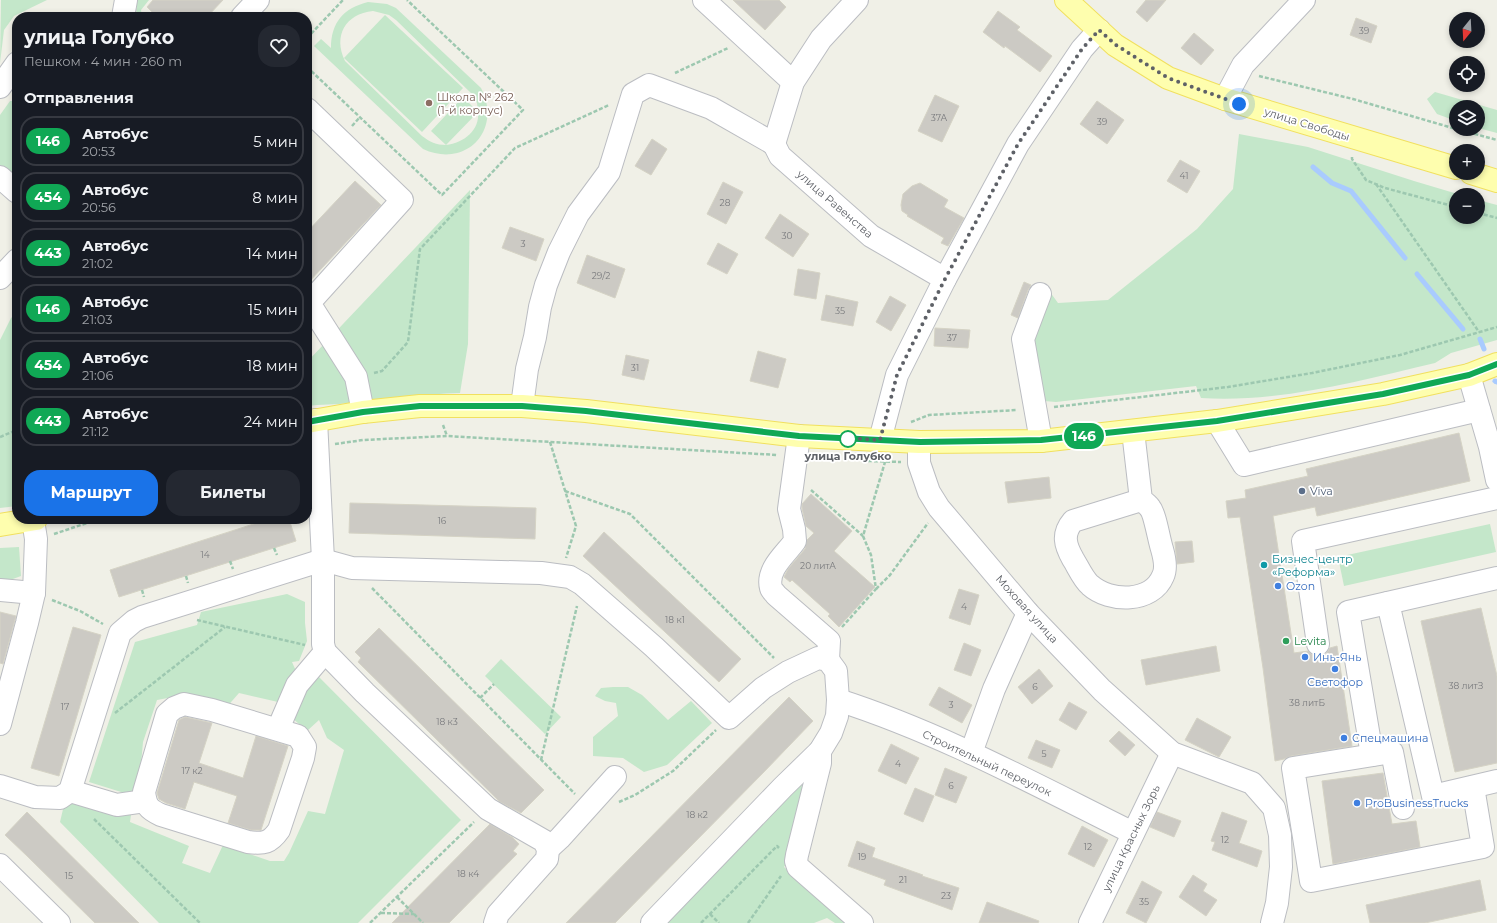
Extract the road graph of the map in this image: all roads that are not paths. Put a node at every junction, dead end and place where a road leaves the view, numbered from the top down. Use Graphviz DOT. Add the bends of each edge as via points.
graph roads {
  1 [pos="126,0"];
  2 [pos="258,0"];
  3 [pos="704,0"];
  4 [pos="857,0"];
  5 [pos="1066,0"];
  6 [pos="1304,0"];
  7 [pos="124,12"];
  8 [pos="247,12"];
  9 [pos="1099,30"];
  10 [pos="12,70"];
  11 [pos="793,82"];
  12 [pos="0,87"];
  13 [pos="1224,99"];
  14 [pos="312,114"];
  15 [pos="774,144"];
  16 [pos="1449,166"];
  17 [pos="0,177"];
  18 [pos="1485,177"];
  19 [pos="1497,181"];
  20 [pos="12,188"];
  21 [pos="12,265"];
  22 [pos="0,278"];
  23 [pos="945,279"];
  24 [pos="1040,294"];
  25 [pos="312,300"];
  26 [pos="312,308"];
  27 [pos="1497,364"];
  28 [pos="1469,375"];
  29 [pos="522,406"];
  30 [pos="1479,410"];
  31 [pos="363,412"];
  32 [pos="312,421"];
  33 [pos="1217,421"];
  34 [pos="1133,431"];
  35 [pos="880,440"];
  36 [pos="1041,440"];
  37 [pos="920,442"];
  38 [pos="797,446"];
  39 [pos="1497,480"];
  40 [pos="1497,498"];
  41 [pos="1141,500"];
  42 [pos="0,525"];
  43 [pos="35,526"];
  44 [pos="323,560"];
  45 [pos="1497,578"];
  46 [pos="0,590"];
  47 [pos="34,593"];
  48 [pos="1388,603"];
  49 [pos="1028,613"];
  50 [pos="1318,644"];
  51 [pos="324,648"];
  52 [pos="829,650"];
  53 [pos="838,700"];
  54 [pos="0,724"];
  55 [pos="278,729"];
  56 [pos="820,751"];
  57 [pos="971,753"];
  58 [pos="1172,753"];
  59 [pos="1372,755"];
  60 [pos="615,777"];
  61 [pos="1497,781"];
  62 [pos="0,786"];
  63 [pos="1473,787"];
  64 [pos="70,791"];
  65 [pos="145,801"];
  66 [pos="1403,808"];
  67 [pos="1133,833"];
  68 [pos="548,849"];
  69 [pos="0,865"];
  70 [pos="59,923"];
  71 [pos="495,923"];
  72 [pos="652,923"];
  73 [pos="862,923"];
  74 [pos="1090,923"];
  75 [pos="1272,923"];
  1 -- 7 [label="street"];
  2 -- 8 [label="street"];
  3 -- 11 [label="street"];
  4 -- 11 [label="street" via="821,39"];
  5 -- 9 [label="main road, улица Свободы"];
  6 -- 13 [label="street" via="1243,65"];
  9 -- 13 [label="main road, улица Свободы" via="1116,45 1168,78"];
  9 -- 23 [label="street" via="1082,49 1018,144"];
  10 -- 12 [label="street"];
  11 -- 15 [label="street"];
  13 -- 16 [label="main road, улица Свободы"];
  14 -- 25 [label="street" via="402,200"];
  15 -- 23 [label="street, улица Равенства" via="780,156 871,236"];
  15 -- 29 [label="street" via="711,108 641,90 609,172 586,202 569,232 546,285 527,369"];
  17 -- 20 [label="street"];
  18 -- 19 [label="main road"];
  21 -- 22 [label="street"];
  23 -- 35 [label="street" via="897,375"];
  24 -- 36 [label="street" via="1023,339"];
  26 -- 31 [label="street" via="356,377"];
  27 -- 28 [label="main road"];
  28 -- 30 [label="street"];
  28 -- 33 [label="main road" via="1383,394"];
  29 -- 31 [label="main road" via="420,406"];
  29 -- 38 [label="main road" via="586,411"];
  30 -- 33 [label="street" via="1244,465"];
  30 -- 39 [label="street"];
  31 -- 32 [label="main road"];
  32 -- 44 [label="street" via="318,446"];
  33 -- 34 [label="main road"];
  34 -- 36 [label="main road"];
  34 -- 41 [label="street"];
  35 -- 37 [label="main road"];
  35 -- 38 [label="main road"];
  36 -- 37 [label="main road"];
  37 -- 49 [label="street, Моховая улица" via="919,463 929,492 938,508"];
  38 -- 52 [label="street" via="789,509 795,541 775,566 771,576 771,588"];
  40 -- 50 [label="street" via="1303,541"];
  41 -- 41 [label="street" via="1151,508 1164,558 1164,575 1154,589 1141,596 1121,598 1101,593 1089,584 1068,550 1066,529 1073,521"];
  42 -- 43 [label="main road"];
  43 -- 47 [label="street"];
  44 -- 51 [label="street"];
  44 -- 52 [label="street" via="352,568 526,572 570,577 582,584 654,647 729,718 763,688"];
  44 -- 64 [label="street" via="142,617 120,633"];
  45 -- 48 [label="street"];
  46 -- 47 [label="street"];
  47 -- 54 [label="street"];
  48 -- 59 [label="street" via="1348,612"];
  48 -- 63 [label="street" via="1434,796"];
  49 -- 57 [label="street" via="994,689"];
  49 -- 58 [label="street, Моховая улица" via="1102,690"];
  51 -- 55 [label="street" via="297,685"];
  51 -- 68 [label="street" via="365,693 488,809 544,841"];
  52 -- 53 [label="street" via="836,671"];
  53 -- 56 [label="street" via="837,716 831,733"];
  53 -- 57 [label="street, Строительный переулок" via="868,709"];
  55 -- 65 [label="street" via="184,704 174,708 167,714 144,792"];
  55 -- 65 [label="street" via="298,736 305,747 279,830 273,839 261,843 248,842 161,815 151,810"];
  56 -- 72 [label="street"];
  56 -- 73 [label="street" via="820,763 794,861 798,868"];
  57 -- 67 [label="street, Строительный переулок"];
  58 -- 67 [label="street, улица Красных Зорь"];
  58 -- 75 [label="street" via="1252,784 1274,808 1280,835 1281,867"];
  59 -- 63 [label="street" via="1293,768 1311,881 1483,847"];
  59 -- 66 [label="street" via="1392,752"];
  60 -- 68 [label="street"];
  61 -- 63 [label="street"];
  62 -- 64 [label="street" via="35,797 60,798"];
  64 -- 65 [label="street" via="117,805"];
  67 -- 74 [label="street, улица Красных Зорь"];
  68 -- 71 [label="street" via="547,859 498,914"];
  69 -- 70 [label="street"];
}
